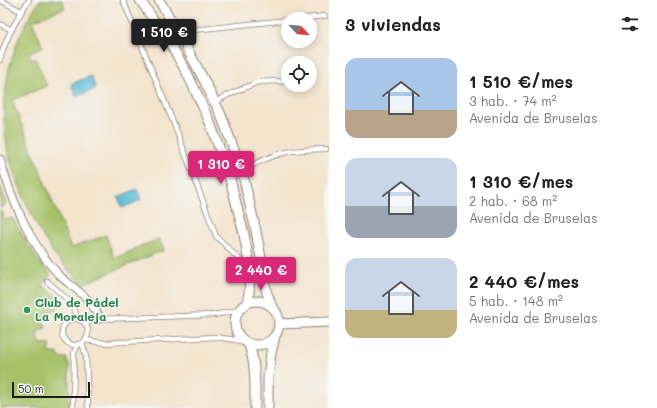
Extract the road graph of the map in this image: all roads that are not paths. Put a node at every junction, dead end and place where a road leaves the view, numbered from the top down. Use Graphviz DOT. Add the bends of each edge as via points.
graph roads {
  1 [pos="0,0"];
  2 [pos="29,0"];
  3 [pos="123,0"];
  4 [pos="140,0"];
  5 [pos="159,0"];
  6 [pos="21,11"];
  7 [pos="325,16"];
  8 [pos="317,17"];
  9 [pos="281,21"];
  10 [pos="0,24"];
  11 [pos="12,30"];
  12 [pos="182,37"];
  13 [pos="1,51"];
  14 [pos="0,60"];
  15 [pos="281,81"];
  16 [pos="214,102"];
  17 [pos="326,149"];
  18 [pos="0,159"];
  19 [pos="242,171"];
  20 [pos="250,269"];
  21 [pos="47,281"];
  22 [pos="247,303"];
  23 [pos="272,306"];
  24 [pos="238,310"];
  25 [pos="78,319"];
  26 [pos="100,319"];
  27 [pos="329,322"];
  28 [pos="85,323"];
  29 [pos="280,324"];
  30 [pos="275,336"];
  31 [pos="81,342"];
  32 [pos="246,343"];
  33 [pos="73,408"];
  34 [pos="88,408"];
  35 [pos="255,408"];
  36 [pos="268,408"];
  1 -- 6 [label="lane"];
  2 -- 6 [label="lane"];
  3 -- 20 [label="lane" via="176,129 216,236"];
  4 -- 20 [label="street" via="171,45 209,120 229,175"];
  5 -- 12 [label="street"];
  6 -- 11 [label="lane"];
  7 -- 8 [label="lane"];
  9 -- 12 [label="lane" via="193,30"];
  10 -- 11 [label="lane"];
  11 -- 13 [label="lane"];
  12 -- 16 [label="street"];
  13 -- 14 [label="lane"];
  15 -- 16 [label="lane" via="258,82"];
  16 -- 19 [label="street"];
  17 -- 19 [label="lane" via="291,151"];
  18 -- 26 [label="street" via="24,223 40,251 58,274 92,304"];
  19 -- 23 [label="street" via="264,281"];
  20 -- 22 [label="street"];
  21 -- 25 [label="lane" via="68,300"];
  22 -- 23 [label="street" via="264,302"];
  22 -- 24 [label="street"];
  23 -- 29 [label="street"];
  24 -- 26 [label="lane" via="214,316"];
  24 -- 32 [label="street" via="234,326 237,334"];
  25 -- 28 [label="lane"];
  25 -- 31 [label="lane" via="66,322 62,329 63,338 69,344"];
  26 -- 28 [label="lane"];
  27 -- 29 [label="street"];
  28 -- 31 [label="lane" via="88,332"];
  29 -- 30 [label="street"];
  30 -- 32 [label="street" via="264,345"];
  30 -- 36 [label="street" via="268,377"];
  31 -- 32 [label="lane" via="215,337"];
  31 -- 33 [label="lane" via="74,353"];
  31 -- 34 [label="lane" via="86,355"];
  32 -- 35 [label="street" via="253,355"];
}
